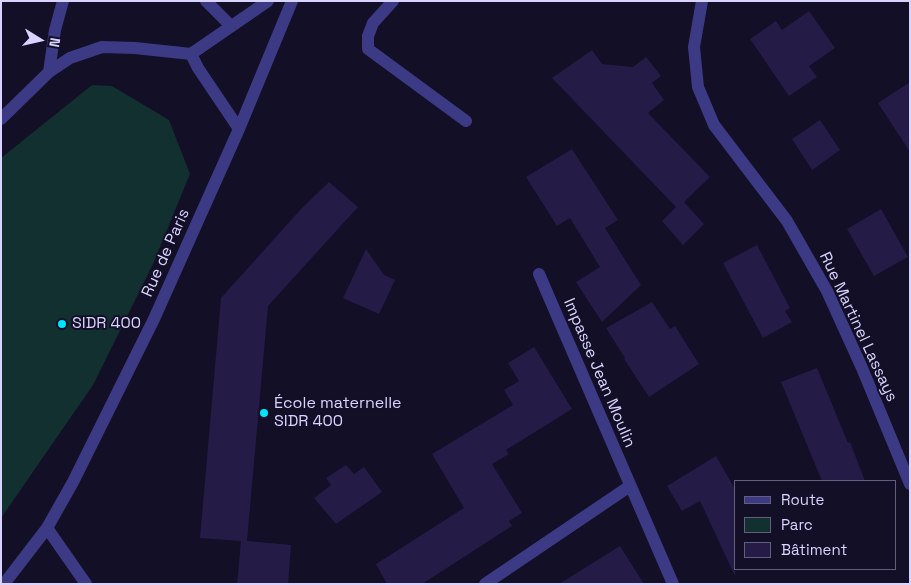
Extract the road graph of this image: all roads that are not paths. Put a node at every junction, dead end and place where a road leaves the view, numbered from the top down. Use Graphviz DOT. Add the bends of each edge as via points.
graph roads {
  1 [pos="63,1"];
  2 [pos="206,1"];
  3 [pos="268,1"];
  4 [pos="292,1"];
  5 [pos="393,1"];
  6 [pos="702,1"];
  7 [pos="231,26"];
  8 [pos="191,54"];
  9 [pos="49,72"];
  10 [pos="1,119"];
  11 [pos="466,122"];
  12 [pos="239,129"];
  13 [pos="539,274"];
  14 [pos="910,484"];
  15 [pos="630,486"];
  16 [pos="47,528"];
  17 [pos="4,584"];
  18 [pos="86,584"];
  19 [pos="485,584"];
  20 [pos="673,584"];
  1 -- 9 [label="street"];
  2 -- 7 [label="street"];
  3 -- 7 [label="street"];
  4 -- 12 [label="street, Rue de Paris"];
  5 -- 11 [label="street" via="373,23 368,49"];
  6 -- 14 [label="street, Rue Martinel Lassays" via="694,47 698,87 714,125 787,220 827,292"];
  7 -- 8 [label="street"];
  8 -- 9 [label="street" via="102,47 70,58"];
  8 -- 12 [label="street"];
  9 -- 10 [label="street"];
  12 -- 16 [label="street, Rue de Paris" via="154,319"];
  13 -- 15 [label="street, Impasse Jean Moulin"];
  15 -- 19 [label="street"];
  15 -- 20 [label="street, Impasse Jean Moulin"];
  16 -- 17 [label="street, Rue de Paris"];
  16 -- 18 [label="street"];
}
